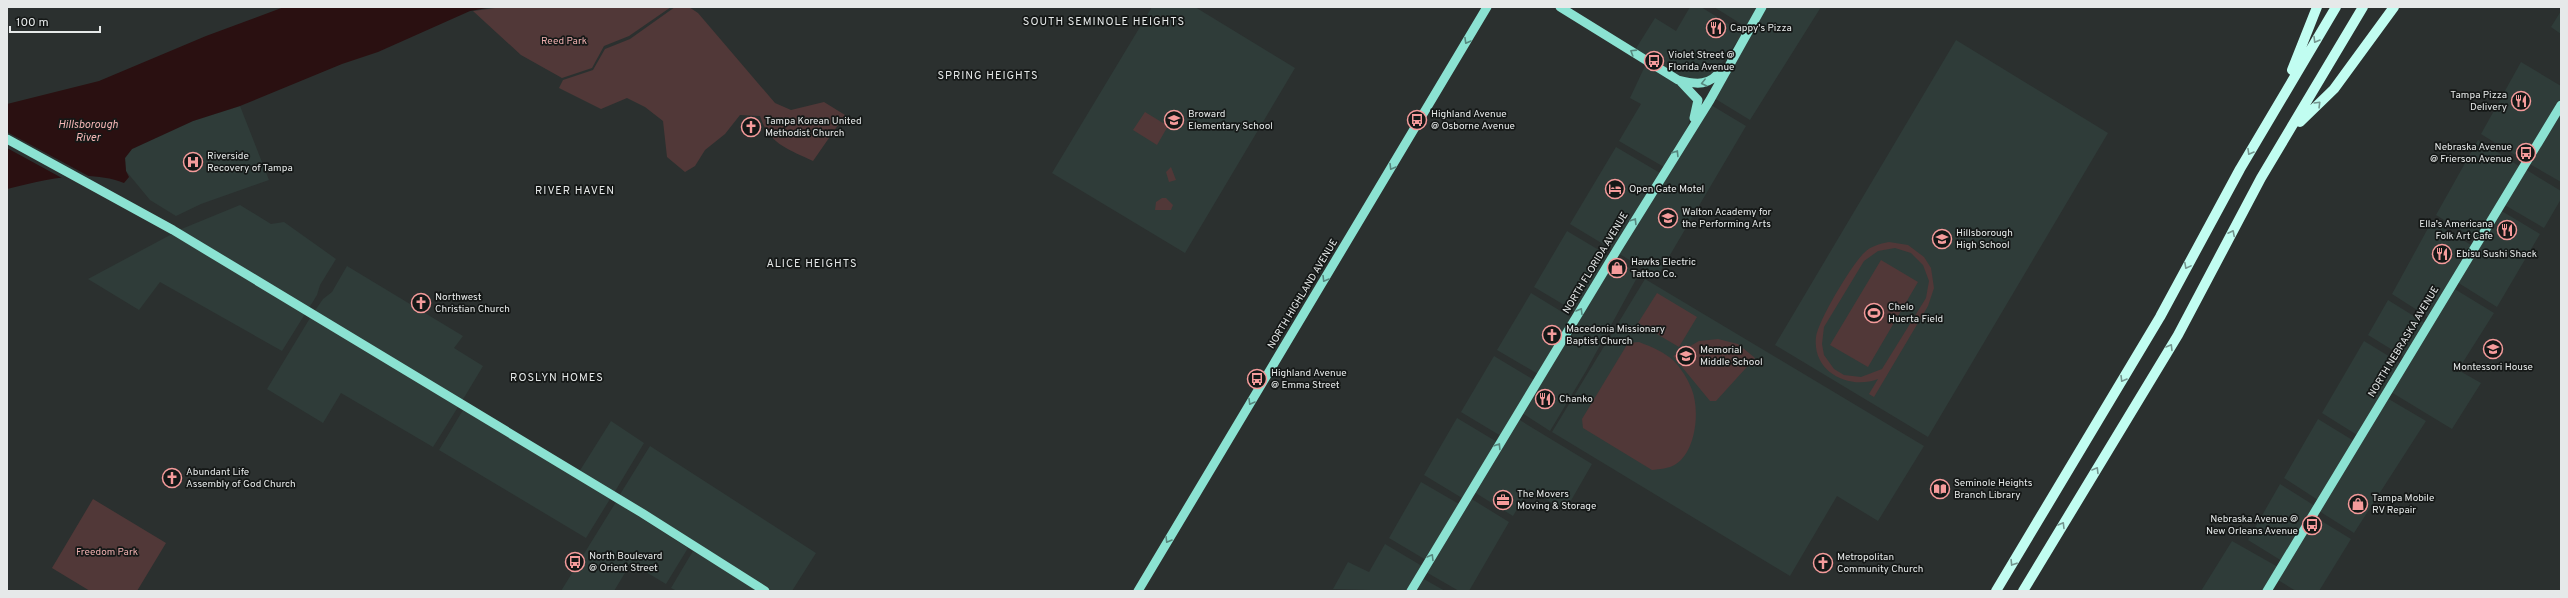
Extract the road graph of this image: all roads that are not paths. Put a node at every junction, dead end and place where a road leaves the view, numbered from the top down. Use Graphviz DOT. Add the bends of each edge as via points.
graph roads {
  1 [pos="1487,7"];
  2 [pos="1560,7"];
  3 [pos="1762,7"];
  4 [pos="2317,7"];
  5 [pos="2336,7"];
  6 [pos="2364,7"];
  7 [pos="2394,7"];
  8 [pos="1739,46"];
  9 [pos="1678,80"];
  10 [pos="2282,96"];
  11 [pos="2561,105"];
  12 [pos="2290,131"];
  13 [pos="1688,134"];
  14 [pos="7,139"];
  15 [pos="765,591"];
  16 [pos="1138,591"];
  17 [pos="1411,591"];
  18 [pos="1996,591"];
  19 [pos="2023,591"];
  20 [pos="2268,591"];
  1 -- 16 [label="main road, NORTH HIGHLAND AVENUE, one-way"];
  9 -- 2 [label="main road, one-way"];
  3 -- 8 [label="main road, NORTH FLORIDA AVENUE"];
  4 -- 10 [label="highway"];
  5 -- 10 [label="highway, one-way"];
  6 -- 12 [label="highway"];
  12 -- 7 [label="highway, one-way" via="2334,89"];
  8 -- 9 [label="main road, one-way" via="1712,80 1694,85"];
  8 -- 13 [label="main road, NORTH FLORIDA AVENUE"];
  9 -- 13 [label="main road" via="1698,100"];
  10 -- 18 [label="highway, one-way" via="2232,182 2160,317"];
  11 -- 20 [label="main road, NORTH NEBRASKA AVENUE"];
  19 -- 12 [label="highway, one-way" via="2178,335 2243,211"];
  17 -- 13 [label="main road, NORTH FLORIDA AVENUE, one-way"];
  14 -- 15 [label="main road" via="179,234 630,506"];
}
